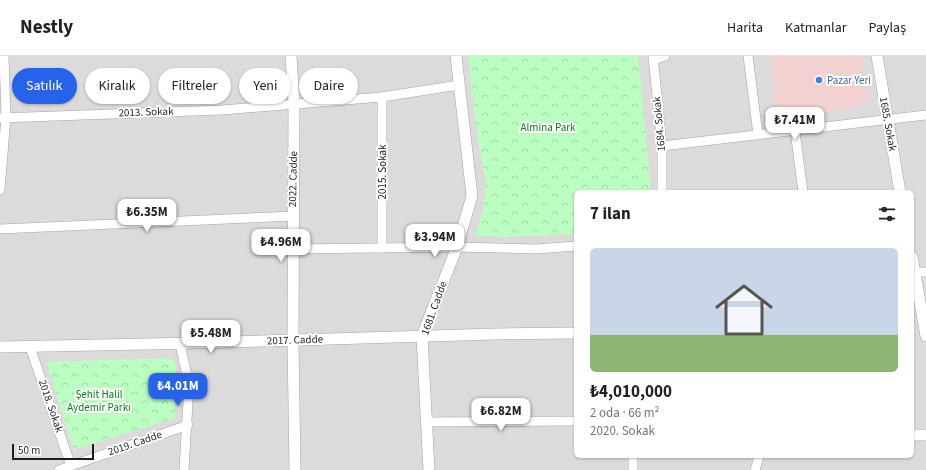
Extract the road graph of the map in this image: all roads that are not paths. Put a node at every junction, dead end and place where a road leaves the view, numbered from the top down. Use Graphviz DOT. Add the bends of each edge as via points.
graph roads {
  1 [pos="4,56"];
  2 [pos="292,56"];
  3 [pos="456,56"];
  4 [pos="665,56"];
  5 [pos="748,56"];
  6 [pos="877,56"];
  7 [pos="653,58"];
  8 [pos="459,85"];
  9 [pos="382,97"];
  10 [pos="294,104"];
  11 [pos="926,115"];
  12 [pos="3,118"];
  13 [pos="888,120"];
  14 [pos="795,131"];
  15 [pos="758,135"];
  16 [pos="662,146"];
  17 [pos="0,190"];
  18 [pos="662,190"];
  19 [pos="803,190"];
  20 [pos="900,190"];
  21 [pos="293,216"];
  22 [pos="0,229"];
  23 [pos="574,246"];
  24 [pos="458,247"];
  25 [pos="382,248"];
  26 [pos="293,249"];
  27 [pos="914,261"];
  28 [pos="920,272"];
  29 [pos="574,333"];
  30 [pos="422,336"];
  31 [pos="926,336"];
  32 [pos="292,341"];
  33 [pos="180,344"];
  34 [pos="0,347"];
  35 [pos="30,347"];
  36 [pos="574,421"];
  37 [pos="427,422"];
  38 [pos="188,425"];
  39 [pos="914,435"];
  40 [pos="926,435"];
  41 [pos="633,458"];
  42 [pos="758,458"];
  43 [pos="71,466"];
  44 [pos="59,470"];
  45 [pos="184,470"];
  46 [pos="296,470"];
  47 [pos="429,470"];
  48 [pos="633,470"];
  49 [pos="755,470"];
  1 -- 12 [label="street"];
  2 -- 10 [label="street, 2022. Cadde"];
  3 -- 8 [label="street, 1681. Cadde"];
  4 -- 7 [label="street"];
  5 -- 15 [label="street"];
  6 -- 13 [label="street, 1685. Sokak"];
  7 -- 16 [label="street, 1684. Sokak"];
  8 -- 9 [label="street, 2013. Sokak"];
  8 -- 24 [label="street, 1681. Cadde" via="472,196"];
  9 -- 10 [label="street, 2013. Sokak"];
  9 -- 25 [label="street, 2015. Sokak"];
  10 -- 12 [label="street, 2013. Sokak" via="222,110"];
  10 -- 21 [label="street, 2022. Cadde"];
  11 -- 13 [label="street"];
  12 -- 17 [label="street"];
  13 -- 14 [label="street"];
  13 -- 20 [label="street, 1685. Sokak"];
  14 -- 15 [label="street"];
  14 -- 19 [label="street"];
  15 -- 16 [label="street"];
  16 -- 18 [label="street, 1684. Sokak"];
  21 -- 22 [label="street"];
  21 -- 26 [label="street, 2022. Cadde"];
  23 -- 24 [label="street"];
  24 -- 25 [label="street"];
  24 -- 30 [label="street, 1681. Cadde"];
  25 -- 26 [label="street"];
  26 -- 32 [label="street, 2022. Cadde"];
  27 -- 28 [label="street"];
  28 -- 31 [label="street"];
  29 -- 30 [label="street, 2017. Cadde"];
  30 -- 32 [label="street, 2017. Cadde"];
  30 -- 37 [label="street, 1681. Cadde"];
  32 -- 33 [label="street, 2017. Cadde"];
  32 -- 46 [label="street, 2022. Cadde"];
  33 -- 35 [label="street, 2017. Cadde"];
  33 -- 38 [label="street" via="190,385"];
  34 -- 35 [label="street, 2017. Cadde"];
  35 -- 43 [label="street, 2018. Sokak"];
  36 -- 37 [label="street"];
  37 -- 47 [label="street, 1681. Cadde"];
  38 -- 43 [label="street, 2019. Cadde"];
  38 -- 45 [label="street"];
  39 -- 40 [label="street"];
  41 -- 48 [label="street"];
  42 -- 49 [label="street"];
  43 -- 44 [label="street, 2019. Cadde"];
}
